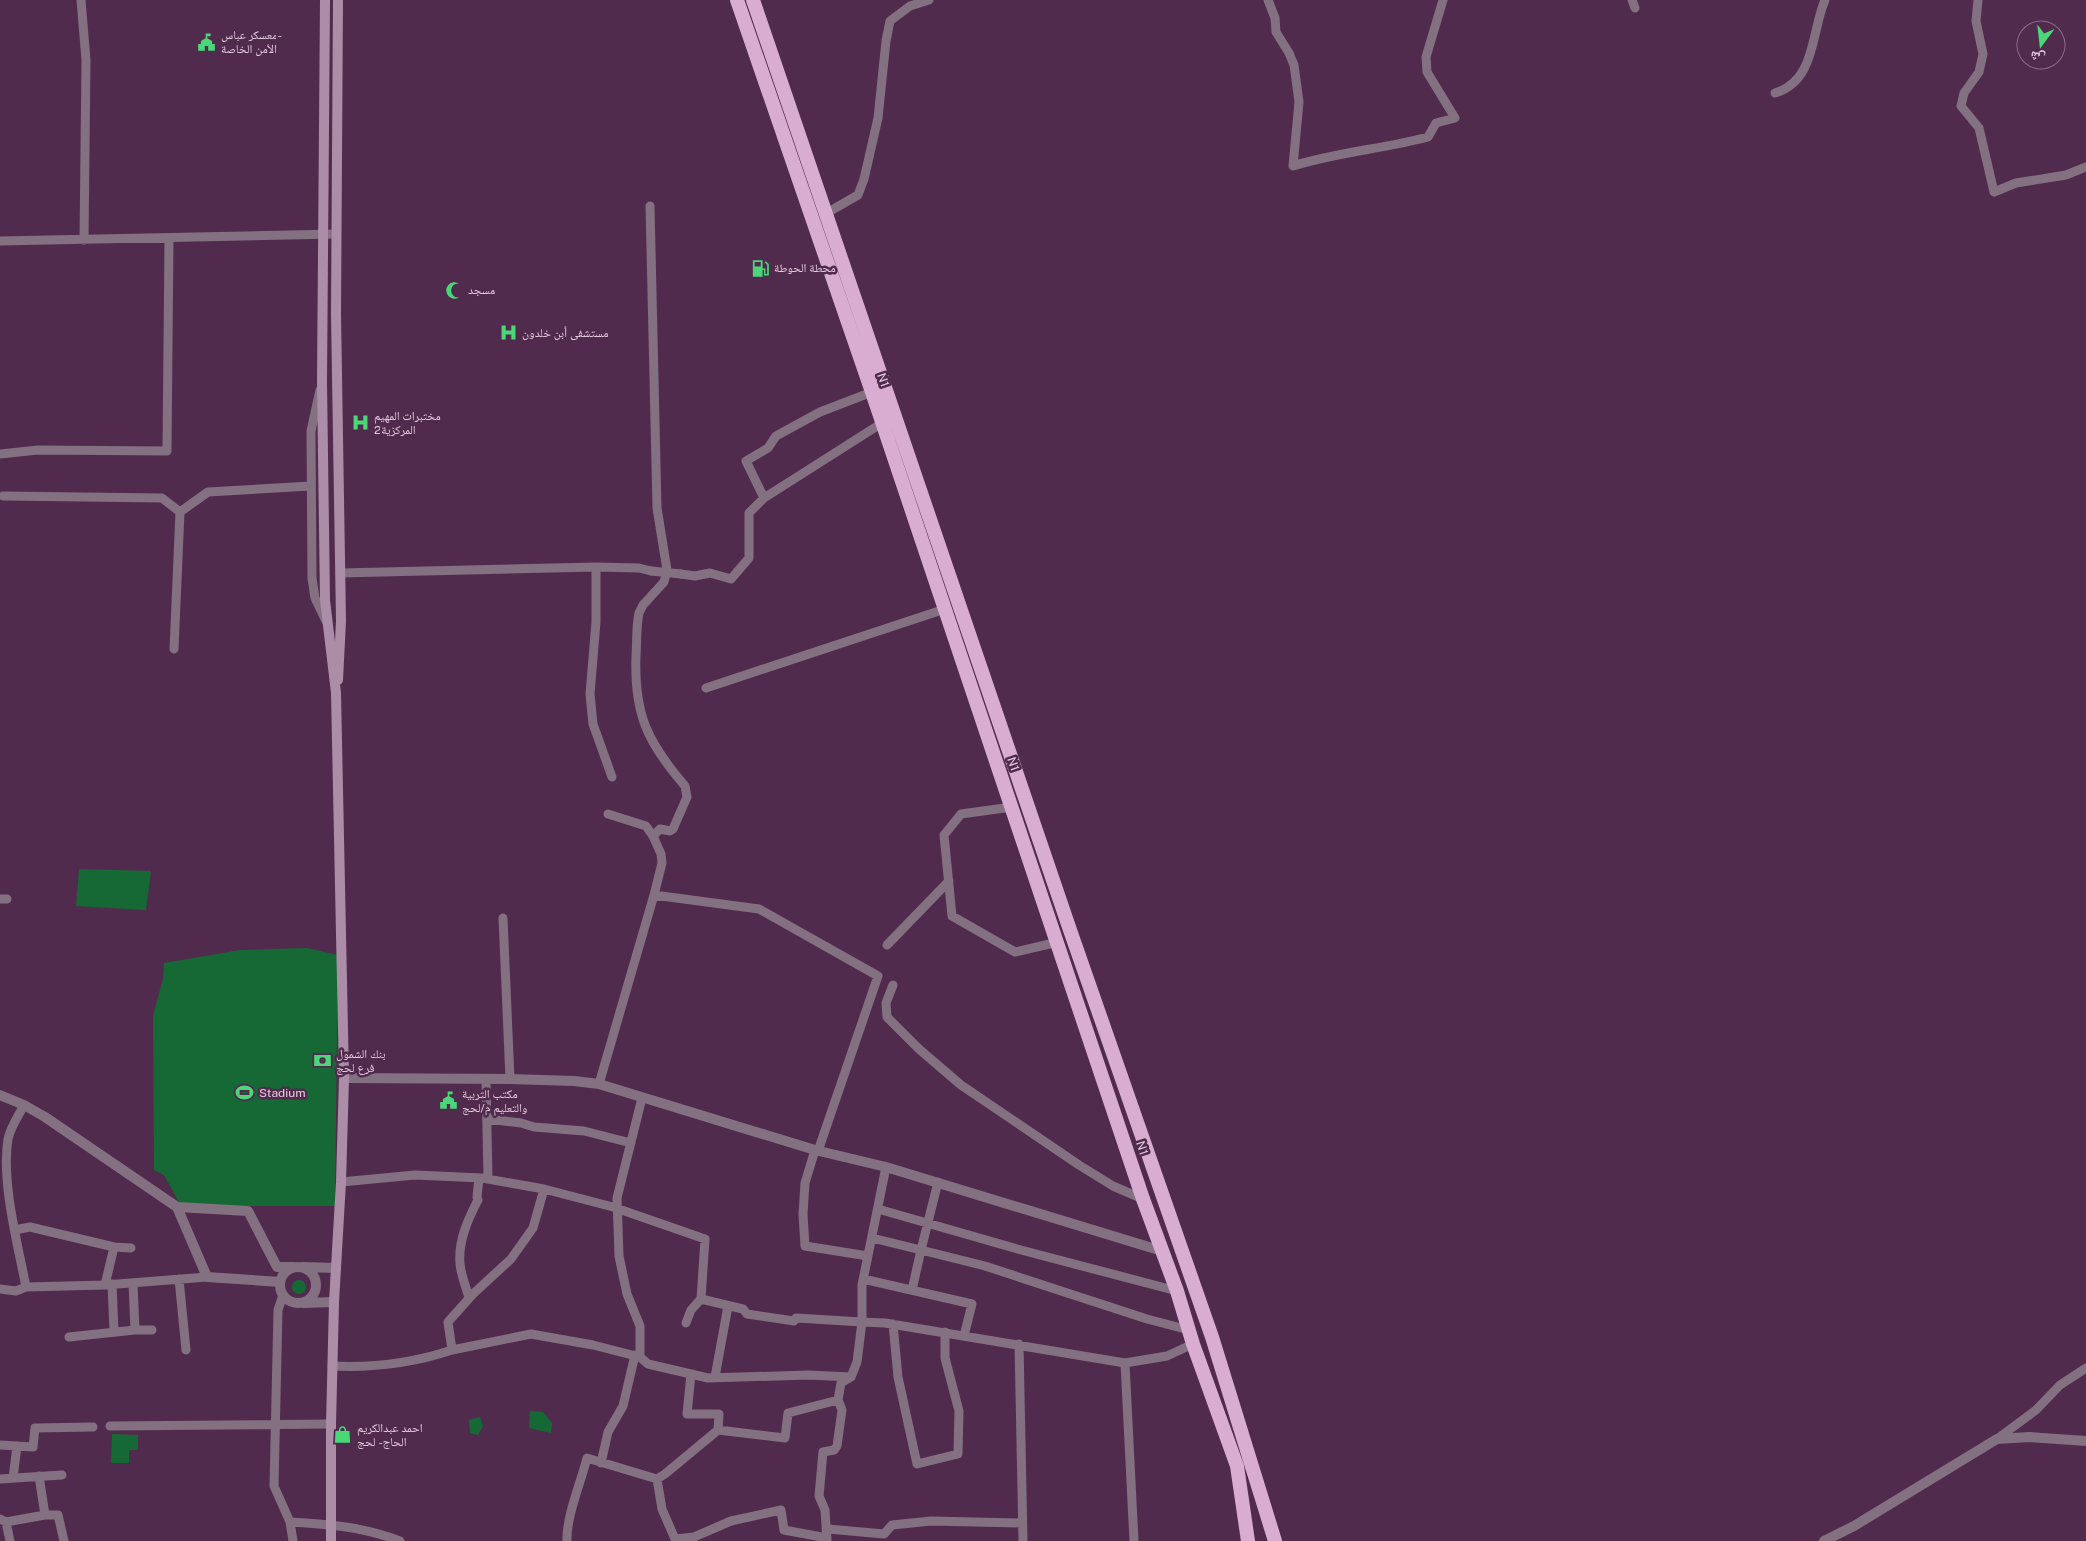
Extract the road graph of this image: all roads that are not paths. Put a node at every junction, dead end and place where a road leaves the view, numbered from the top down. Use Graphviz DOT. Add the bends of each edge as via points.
graph roads {
  1 [pos="81,0"];
  2 [pos="324,0"];
  3 [pos="338,0"];
  4 [pos="737,0"];
  5 [pos="753,0"];
  6 [pos="929,0"];
  7 [pos="1268,0"];
  8 [pos="1443,0"];
  9 [pos="1825,0"];
  10 [pos="1978,0"];
  11 [pos="1775,93"];
  12 [pos="2086,166"];
  13 [pos="650,206"];
  14 [pos="826,214"];
  15 [pos="323,234"];
  16 [pos="336,234"];
  17 [pos="169,239"];
  18 [pos="84,240"];
  19 [pos="0,241"];
  20 [pos="322,382"];
  21 [pos="872,392"];
  22 [pos="882,423"];
  23 [pos="0,454"];
  24 [pos="311,486"];
  25 [pos="3,496"];
  26 [pos="764,498"];
  27 [pos="180,512"];
  28 [pos="596,567"];
  29 [pos="340,573"];
  30 [pos="945,609"];
  31 [pos="327,624"];
  32 [pos="174,649"];
  33 [pos="706,688"];
  34 [pos="336,693"];
  35 [pos="612,777"];
  36 [pos="1012,806"];
  37 [pos="608,814"];
  38 [pos="653,836"];
  39 [pos="949,880"];
  40 [pos="654,895"];
  41 [pos="503,918"];
  42 [pos="1058,942"];
  43 [pos="888,945"];
  44 [pos="893,985"];
  45 [pos="344,1078"];
  46 [pos="510,1079"];
  47 [pos="486,1080"];
  48 [pos="599,1084"];
  49 [pos="0,1095"];
  50 [pos="642,1098"];
  51 [pos="24,1105"];
  52 [pos="487,1119"];
  53 [pos="630,1143"];
  54 [pos="816,1150"];
  55 [pos="886,1167"];
  56 [pos="483,1179"];
  57 [pos="341,1182"];
  58 [pos="938,1182"];
  59 [pos="544,1189"];
  60 [pos="1143,1199"];
  61 [pos="177,1207"];
  62 [pos="617,1208"];
  63 [pos="878,1209"];
  64 [pos="928,1223"];
  65 [pos="15,1230"];
  66 [pos="872,1238"];
  67 [pos="114,1247"];
  68 [pos="131,1248"];
  69 [pos="921,1250"];
  70 [pos="1162,1251"];
  71 [pos="868,1256"];
  72 [pos="298,1267"];
  73 [pos="336,1268"];
  74 [pos="207,1277"];
  75 [pos="179,1279"];
  76 [pos="863,1279"];
  77 [pos="280,1282"];
  78 [pos="134,1283"];
  79 [pos="108,1284"];
  80 [pos="26,1287"];
  81 [pos="0,1289"];
  82 [pos="912,1290"];
  83 [pos="1177,1291"];
  84 [pos="283,1296"];
  85 [pos="469,1298"];
  86 [pos="701,1299"];
  87 [pos="334,1302"];
  88 [pos="302,1303"];
  89 [pos="728,1306"];
  90 [pos="862,1322"];
  91 [pos="686,1323"];
  92 [pos="893,1324"];
  93 [pos="135,1330"];
  94 [pos="152,1330"];
  95 [pos="1189,1330"];
  96 [pos="114,1332"];
  97 [pos="945,1332"];
  98 [pos="964,1336"];
  99 [pos="69,1337"];
  100 [pos="1019,1344"];
  101 [pos="1193,1344"];
  102 [pos="186,1350"];
  103 [pos="452,1350"];
  104 [pos="637,1356"];
  105 [pos="1125,1363"];
  106 [pos="332,1366"];
  107 [pos="2086,1368"];
  108 [pos="691,1374"];
  109 [pos="715,1377"];
  110 [pos="851,1377"];
  111 [pos="838,1400"];
  112 [pos="276,1424"];
  113 [pos="331,1424"];
  114 [pos="110,1426"];
  115 [pos="93,1427"];
  116 [pos="718,1430"];
  117 [pos="1997,1439"];
  118 [pos="2086,1441"];
  119 [pos="0,1445"];
  120 [pos="17,1446"];
  121 [pos="601,1463"];
  122 [pos="62,1475"];
  123 [pos="39,1476"];
  124 [pos="13,1478"];
  125 [pos="0,1479"];
  126 [pos="657,1479"];
  127 [pos="45,1514"];
  128 [pos="3,1521"];
  129 [pos="290,1522"];
  130 [pos="1022,1523"];
  131 [pos="330,1524"];
  132 [pos="828,1536"];
  133 [pos="673,1540"];
  134 [pos="10,1541"];
  135 [pos="64,1541"];
  136 [pos="293,1541"];
  137 [pos="332,1541"];
  138 [pos="400,1541"];
  139 [pos="567,1541"];
  140 [pos="1023,1541"];
  141 [pos="1134,1541"];
  142 [pos="1248,1541"];
  143 [pos="1276,1541"];
  144 [pos="1824,1541"];
  1 -- 18 [label="street" via="86,60"];
  2 -- 15 [label="main road"];
  3 -- 16 [label="main road"];
  4 -- 21 [label="highway, N1 / N1"];
  5 -- 14 [label="highway, N1"];
  6 -- 14 [label="street" via="910,6 890,21 878,118 864,179 858,195"];
  7 -- 8 [label="street" via="1276,32 1294,65 1299,102 1293,166 1321,157 1394,146 1428,137 1436,122 1454,118 1427,72 1426,57"];
  9 -- 11 [label="street" via="1808,64 1796,82"];
  10 -- 12 [label="street" via="1976,21 1983,54 1979,72 1964,93 1962,106 1979,128 1994,192 2016,183 2066,175"];
  13 -- 38 [label="street" via="657,508 667,570 664,582 639,613 635,684 637,703 651,740 687,793 673,829 660,829"];
  14 -- 143 [label="highway, N1" via="1212,1338"];
  15 -- 16 [label="street"];
  15 -- 17 [label="street"];
  15 -- 20 [label="main road"];
  16 -- 29 [label="main road"];
  17 -- 18 [label="street"];
  17 -- 23 [label="street" via="167,451 38,450"];
  18 -- 19 [label="street"];
  20 -- 24 [label="street" via="312,422"];
  20 -- 31 [label="main road"];
  21 -- 22 [label="highway, N1 / N1"];
  21 -- 26 [label="street" via="820,412 776,436 768,448 746,461"];
  22 -- 26 [label="street"];
  22 -- 30 [label="highway, N1 / N1"];
  24 -- 27 [label="street" via="208,492"];
  24 -- 31 [label="street" via="313,585 315,598"];
  25 -- 27 [label="street" via="162,498"];
  26 -- 28 [label="street, bridge" via="749,513 749,558 731,579 710,573 695,576 639,568"];
  27 -- 32 [label="street"];
  28 -- 29 [label="street"];
  28 -- 35 [label="street" via="596,622 590,694 593,724"];
  29 -- 34 [label="main road" via="341,645"];
  30 -- 33 [label="street"];
  30 -- 36 [label="highway, N1 / N1"];
  31 -- 34 [label="main road"];
  34 -- 45 [label="main road"];
  36 -- 39 [label="street" via="961,814 944,835"];
  36 -- 42 [label="highway, N1 / N1"];
  37 -- 38 [label="street" via="641,823"];
  38 -- 40 [label="street" via="662,863"];
  39 -- 42 [label="street" via="952,916 1015,952"];
  39 -- 43 [label="street"];
  40 -- 48 [label="street"];
  40 -- 54 [label="street" via="759,909 878,976"];
  41 -- 46 [label="street"];
  42 -- 60 [label="highway, N1 / N1"];
  44 -- 60 [label="street" via="886,1003 887,1017 961,1085 1079,1165 1113,1186"];
  45 -- 47 [label="street"];
  45 -- 57 [label="main road"];
  46 -- 47 [label="street"];
  46 -- 48 [label="street"];
  47 -- 52 [label="street"];
  48 -- 50 [label="street"];
  49 -- 51 [label="street"];
  50 -- 53 [label="street"];
  50 -- 54 [label="street"];
  51 -- 61 [label="street"];
  51 -- 65 [label="street" via="8,1138 8,1180"];
  52 -- 53 [label="street" via="534,1128 584,1132"];
  52 -- 56 [label="street"];
  53 -- 62 [label="street"];
  54 -- 55 [label="street"];
  54 -- 71 [label="street" via="804,1183 805,1246"];
  55 -- 58 [label="street"];
  55 -- 63 [label="street"];
  56 -- 57 [label="street" via="415,1176"];
  56 -- 59 [label="street"];
  56 -- 85 [label="street" via="462,1239 460,1264"];
  57 -- 73 [label="main road"];
  58 -- 64 [label="street"];
  58 -- 70 [label="street"];
  59 -- 62 [label="street"];
  59 -- 85 [label="street" via="533,1228 511,1258"];
  60 -- 70 [label="highway, N1 / N1"];
  61 -- 72 [label="street" via="248,1212 277,1267"];
  61 -- 74 [label="street"];
  62 -- 86 [label="street" via="705,1239"];
  62 -- 104 [label="street" via="619,1256 627,1294 640,1326"];
  63 -- 64 [label="street"];
  63 -- 66 [label="street"];
  64 -- 69 [label="street"];
  64 -- 83 [label="street"];
  65 -- 67 [label="street" via="30,1227"];
  65 -- 80 [label="street"];
  66 -- 69 [label="street"];
  66 -- 71 [label="street"];
  67 -- 68 [label="street"];
  67 -- 79 [label="street"];
  69 -- 82 [label="street"];
  69 -- 95 [label="street" via="985,1266"];
  70 -- 83 [label="highway, N1 / N1"];
  71 -- 76 [label="street"];
  72 -- 73 [label="street"];
  72 -- 77 [label="street" via="288,1270"];
  72 -- 88 [label="street" via="313,1274 316,1288 314,1295"];
  73 -- 87 [label="main road"];
  74 -- 75 [label="street"];
  74 -- 77 [label="street"];
  75 -- 78 [label="street"];
  75 -- 102 [label="street"];
  76 -- 82 [label="street"];
  76 -- 90 [label="street"];
  77 -- 84 [label="street"];
  78 -- 79 [label="street"];
  78 -- 93 [label="street"];
  79 -- 80 [label="street"];
  79 -- 96 [label="street"];
  80 -- 81 [label="street" via="16,1291"];
  82 -- 98 [label="street" via="972,1304"];
  83 -- 95 [label="highway, N1 / N1"];
  84 -- 88 [label="street"];
  84 -- 112 [label="street" via="278,1310"];
  85 -- 103 [label="street" via="448,1322"];
  86 -- 89 [label="street"];
  86 -- 91 [label="street" via="691,1310"];
  87 -- 88 [label="street"];
  87 -- 106 [label="main road"];
  89 -- 90 [label="street" via="743,1309 747,1314 794,1321 796,1318"];
  89 -- 109 [label="street"];
  90 -- 92 [label="street"];
  90 -- 110 [label="street" via="858,1362"];
  92 -- 97 [label="street"];
  92 -- 97 [label="street" via="898,1377 917,1464 958,1454 960,1411 945,1358"];
  93 -- 94 [label="street"];
  93 -- 96 [label="street"];
  95 -- 101 [label="highway, N1 / N1"];
  96 -- 99 [label="street"];
  97 -- 98 [label="street"];
  98 -- 100 [label="street"];
  100 -- 105 [label="street"];
  100 -- 130 [label="street"];
  101 -- 105 [label="street" via="1167,1356"];
  101 -- 142 [label="highway, N1 / N1" via="1237,1466"];
  103 -- 104 [label="street" via="530,1334 597,1345"];
  103 -- 106 [label="street" via="392,1364"];
  104 -- 108 [label="street" via="648,1364"];
  104 -- 121 [label="street" via="623,1406 608,1432"];
  105 -- 141 [label="street"];
  106 -- 113 [label="main road"];
  107 -- 117 [label="street" via="2060,1385 2036,1410"];
  108 -- 109 [label="street"];
  108 -- 116 [label="street" via="687,1414 719,1414"];
  109 -- 110 [label="street"];
  110 -- 111 [label="street" via="841,1383"];
  111 -- 116 [label="street" via="788,1413 785,1438"];
  111 -- 132 [label="street" via="842,1410 837,1446 823,1452 819,1496 825,1510"];
  112 -- 113 [label="street"];
  112 -- 114 [label="street"];
  112 -- 129 [label="street" via="274,1486"];
  113 -- 131 [label="main road"];
  115 -- 120 [label="street" via="35,1428 33,1447"];
  116 -- 126 [label="street"];
  117 -- 118 [label="street" via="2030,1436"];
  117 -- 144 [label="street"];
  119 -- 120 [label="street"];
  120 -- 124 [label="street"];
  121 -- 126 [label="street"];
  121 -- 139 [label="street" via="587,1458 574,1501"];
  122 -- 123 [label="street"];
  123 -- 124 [label="street"];
  123 -- 127 [label="street"];
  124 -- 125 [label="street"];
  126 -- 133 [label="street" via="662,1509"];
  127 -- 128 [label="street"];
  127 -- 135 [label="street" via="58,1515"];
  128 -- 134 [label="street"];
  129 -- 131 [label="street"];
  129 -- 136 [label="street"];
  130 -- 132 [label="street" via="913,1522 892,1525 884,1534"];
  130 -- 140 [label="street"];
  131 -- 137 [label="main road"];
  131 -- 138 [label="street"];
  132 -- 133 [label="street" via="784,1530 781,1510 731,1521 694,1537"];
}
